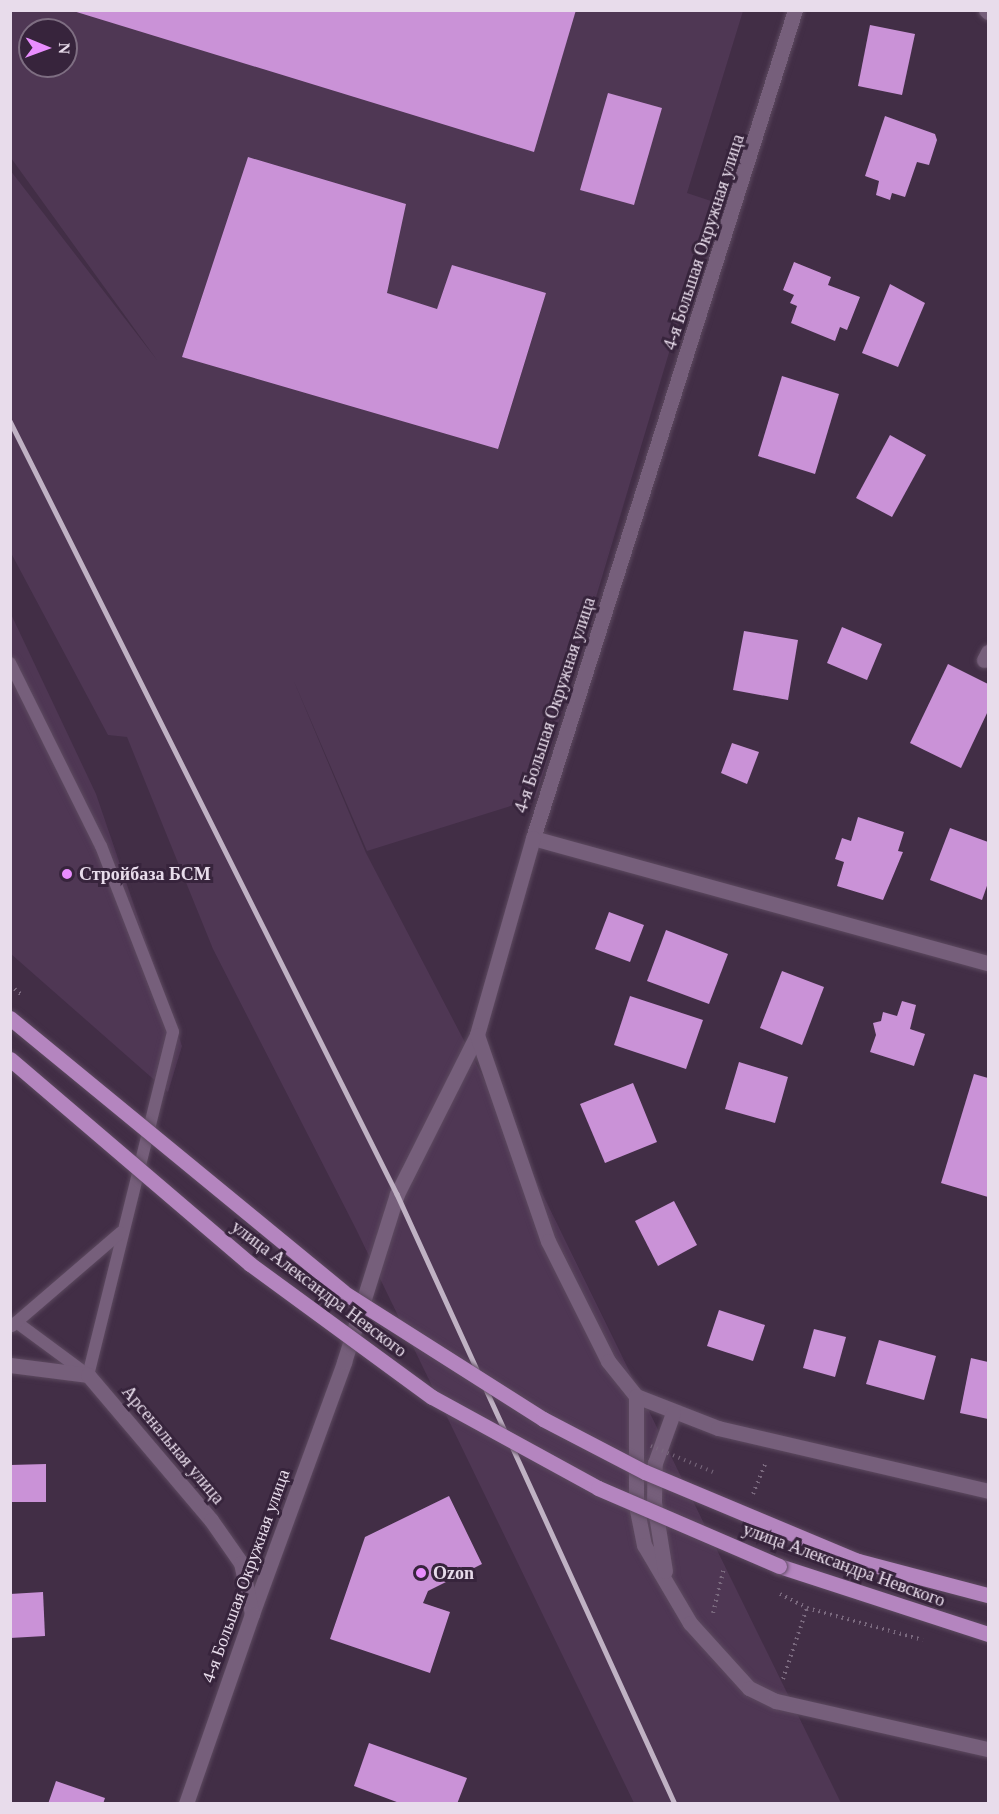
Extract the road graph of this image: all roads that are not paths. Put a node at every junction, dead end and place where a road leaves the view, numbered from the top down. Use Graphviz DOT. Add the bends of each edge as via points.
graph roads {
  1 [pos="795,10"];
  2 [pos="10,663"];
  3 [pos="533,838"];
  4 [pos="988,963"];
  5 [pos="10,1018"];
  6 [pos="477,1035"];
  7 [pos="10,1059"];
  8 [pos="120,1233"];
  9 [pos="13,1324"];
  10 [pos="10,1365"];
  11 [pos="88,1375"];
  12 [pos="636,1396"];
  13 [pos="673,1413"];
  14 [pos="988,1491"];
  15 [pos="669,1590"];
  16 [pos="988,1595"];
  17 [pos="252,1614"];
  18 [pos="988,1634"];
  19 [pos="988,1749"];
  20 [pos="186,1803"];
  1 -- 3 [label="street, 4-я Большая Окружная улица"];
  2 -- 8 [label="lane" via="102,846 172,1032"];
  3 -- 4 [label="street"];
  3 -- 6 [label="street, 4-я Большая Окружная улица"];
  5 -- 16 [label="main road, bridge" via="343,1292 543,1419 645,1472 858,1561"];
  6 -- 12 [label="street" via="548,1241 608,1361"];
  6 -- 17 [label="street, 4-я Большая Окружная улица" via="397,1194 344,1362"];
  7 -- 18 [label="main road, улица Александра Невского, bridge" via="250,1264 432,1397 598,1488 779,1566"];
  8 -- 9 [label="lane"];
  8 -- 11 [label="lane"];
  9 -- 11 [label="lane"];
  10 -- 11 [label="street"];
  11 -- 17 [label="street, Арсенальная улица" via="211,1520 241,1563"];
  12 -- 13 [label="street"];
  12 -- 15 [label="street" via="636,1504 644,1545"];
  13 -- 14 [label="street"];
  13 -- 15 [label="street" via="655,1463 654,1502"];
  15 -- 19 [label="street" via="717,1656 749,1688 776,1701"];
  17 -- 20 [label="street, 4-я Большая Окружная улица"];
}
